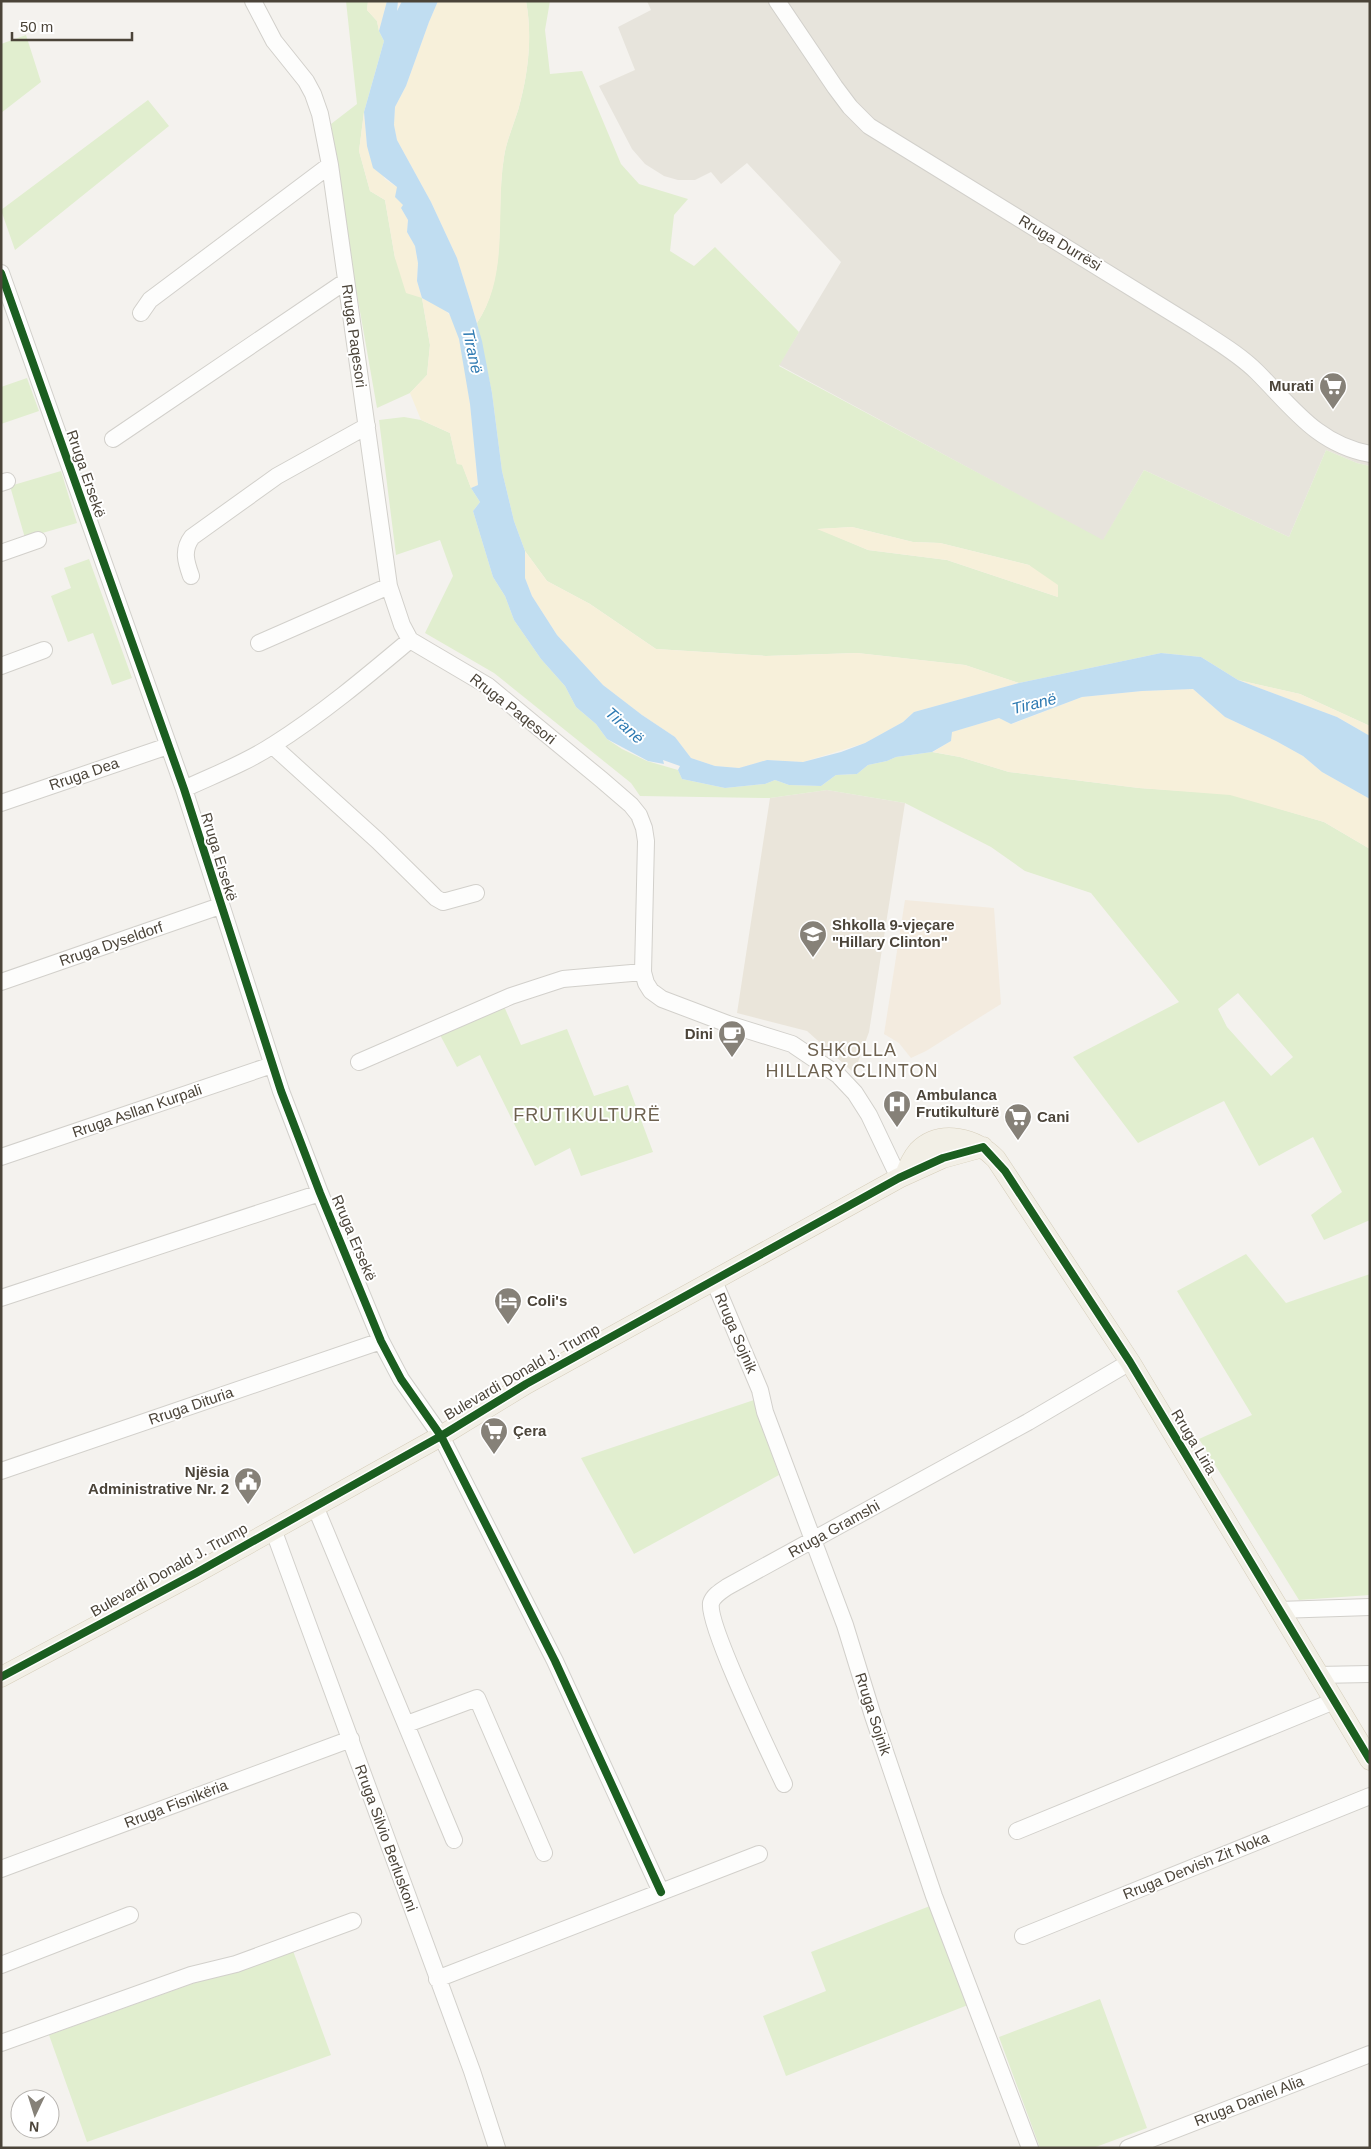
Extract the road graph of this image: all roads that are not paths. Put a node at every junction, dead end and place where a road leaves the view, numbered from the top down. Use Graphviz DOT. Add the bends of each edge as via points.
graph roads {
  1 [pos="253,1"];
  2 [pos="777,1"];
  3 [pos="330,165"];
  4 [pos="1,273"];
  5 [pos="346,281"];
  6 [pos="140,313"];
  7 [pos="367,426"];
  8 [pos="113,440"];
  9 [pos="1370,454"];
  10 [pos="38,540"];
  11 [pos="1,553"];
  12 [pos="191,576"];
  13 [pos="389,586"];
  14 [pos="410,640"];
  15 [pos="259,643"];
  16 [pos="44,650"];
  17 [pos="1,666"];
  18 [pos="168,746"];
  19 [pos="273,746"];
  20 [pos="184,789"];
  21 [pos="1,803"];
  22 [pos="476,893"];
  23 [pos="220,906"];
  24 [pos="643,972"];
  25 [pos="1,982"];
  26 [pos="359,1062"];
  27 [pos="272,1065"];
  28 [pos="1,1157"];
  29 [pos="902,1177"];
  30 [pos="320,1194"];
  31 [pos="714,1281"];
  32 [pos="1,1298"];
  33 [pos="382,1341"];
  34 [pos="1130,1362"];
  35 [pos="441,1436"];
  36 [pos="1,1471"];
  37 [pos="315,1506"];
  38 [pos="273,1529"];
  39 [pos="812,1541"];
  40 [pos="1370,1607"];
  41 [pos="1278,1610"];
  42 [pos="1370,1674"];
  43 [pos="1317,1676"];
  44 [pos="1,1677"];
  45 [pos="1334,1701"];
  46 [pos="407,1724"];
  47 [pos="351,1739"];
  48 [pos="1370,1760"];
  49 [pos="784,1784"];
  50 [pos="1370,1796"];
  51 [pos="1017,1831"];
  52 [pos="454,1840"];
  53 [pos="544,1853"];
  54 [pos="759,1854"];
  55 [pos="1,1869"];
  56 [pos="661,1892"];
  57 [pos="130,1914"];
  58 [pos="353,1921"];
  59 [pos="1023,1936"];
  60 [pos="1,1964"];
  61 [pos="437,1979"];
  62 [pos="1,2043"];
  63 [pos="1370,2054"];
  64 [pos="496,2148"];
  65 [pos="1030,2148"];
  66 [pos="1128,2148"];
  1 -- 3 [label="street, Rruga Paqesori" via="274,41 313,94"];
  2 -- 9 [label="street, Rruga Durrësi" via="834,87 870,126 1195,326 1249,366 1301,419 1326,438"];
  3 -- 5 [label="street, Rruga Paqesori"];
  3 -- 6 [label="street" via="150,300"];
  4 -- 18 [label="street, Rruga Ersekë"];
  5 -- 7 [label="street, Rruga Paqesori"];
  5 -- 8 [label="street"];
  7 -- 12 [label="street" via="277,476 192,537 186,545 185,554"];
  7 -- 13 [label="street, Rruga Paqesori"];
  10 -- 11 [label="street"];
  13 -- 14 [label="street, Rruga Paqesori"];
  13 -- 15 [label="street"];
  14 -- 19 [label="street"];
  14 -- 24 [label="street, Rruga Paqesori" via="488,686 602,780 639,815 646,841"];
  16 -- 17 [label="street"];
  18 -- 20 [label="street, Rruga Ersekë"];
  18 -- 21 [label="street, Rruga Dea"];
  19 -- 20 [label="street"];
  19 -- 22 [label="street" via="436,898 443,902"];
  20 -- 23 [label="street, Rruga Ersekë"];
  23 -- 25 [label="street, Rruga Dyseldorf"];
  23 -- 27 [label="street, Rruga Ersekë"];
  24 -- 26 [label="street" via="563,979 510,996"];
  24 -- 29 [label="street, Rruga Paqesori" via="651,991 662,999 792,1044 838,1075 855,1092"];
  27 -- 28 [label="street, Rruga Asllan Kurpali"];
  27 -- 30 [label="street, Rruga Ersekë"];
  29 -- 31 [label="main road, Bulevardi Donald J. Trump"];
  29 -- 34 [label="main road, Rruga Liria" via="916,1154 930,1143 962,1139 983,1147 1005,1172"];
  30 -- 32 [label="street"];
  30 -- 33 [label="street, Rruga Ersekë"];
  31 -- 35 [label="main road, Bulevardi Donald J. Trump" via="505,1396"];
  31 -- 39 [label="street, Rruga Sojnik" via="760,1390"];
  33 -- 35 [label="street, Rruga Ersekë" via="401,1379"];
  33 -- 36 [label="street, Rruga Dituria"];
  34 -- 39 [label="street, Rruga Gramshi"];
  34 -- 41 [label="main road, Rruga Liria"];
  35 -- 37 [label="main road, Bulevardi Donald J. Trump"];
  35 -- 56 [label="street, Rruga Ersekë" via="555,1661"];
  37 -- 38 [label="main road, Bulevardi Donald J. Trump"];
  37 -- 46 [label="street"];
  38 -- 44 [label="main road, Bulevardi Donald J. Trump"];
  38 -- 47 [label="street, Rruga Silvio Berluskoni"];
  39 -- 49 [label="street, Rruga Gramshi" via="727,1587 711,1602 721,1644"];
  39 -- 65 [label="street, Rruga Sojnik" via="845,1625 934,1896"];
  40 -- 41 [label="street"];
  41 -- 43 [label="main road, Rruga Liria"];
  42 -- 43 [label="street"];
  43 -- 45 [label="main road, Rruga Liria"];
  45 -- 48 [label="main road, Rruga Liria"];
  45 -- 51 [label="street"];
  46 -- 52 [label="street"];
  46 -- 53 [label="street" via="477,1698"];
  47 -- 55 [label="street, Rruga Fisnikëria"];
  47 -- 61 [label="street, Rruga Silvio Berluskoni"];
  50 -- 59 [label="street, Rruga Dervish Zit Noka"];
  54 -- 56 [label="street"];
  56 -- 61 [label="street"];
  57 -- 60 [label="street"];
  58 -- 62 [label="street"];
  61 -- 64 [label="street, Rruga Silvio Berluskoni" via="472,2071"];
  63 -- 66 [label="street, Rruga Daniel Alia"];
}
